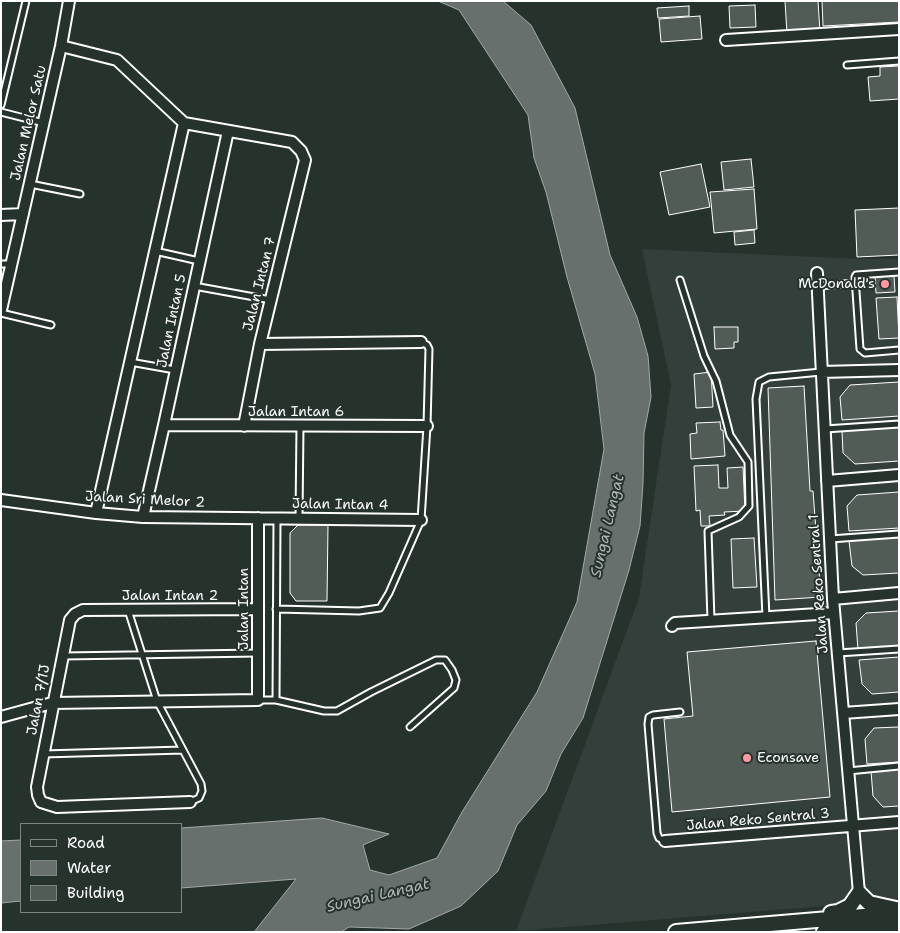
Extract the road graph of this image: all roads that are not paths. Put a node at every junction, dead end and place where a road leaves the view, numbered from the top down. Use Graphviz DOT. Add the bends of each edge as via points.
graph roads {
  1 [pos="26,1"];
  2 [pos="69,1"];
  3 [pos="899,29"];
  4 [pos="726,40"];
  5 [pos="61,46"];
  6 [pos="899,61"];
  7 [pos="847,65"];
  8 [pos="1,104"];
  9 [pos="1,112"];
  10 [pos="44,123"];
  11 [pos="184,123"];
  12 [pos="228,131"];
  13 [pos="30,184"];
  14 [pos="80,194"];
  15 [pos="23,214"];
  16 [pos="1,215"];
  17 [pos="155,251"];
  18 [pos="199,262"];
  19 [pos="1,264"];
  20 [pos="12,264"];
  21 [pos="899,272"];
  22 [pos="817,273"];
  23 [pos="680,280"];
  24 [pos="855,283"];
  25 [pos="194,286"];
  26 [pos="817,286"];
  27 [pos="270,300"];
  28 [pos="1,311"];
  29 [pos="51,325"];
  30 [pos="421,342"];
  31 [pos="260,344"];
  32 [pos="899,350"];
  33 [pos="130,362"];
  34 [pos="175,370"];
  35 [pos="899,370"];
  36 [pos="822,372"];
  37 [pos="899,424"];
  38 [pos="164,426"];
  39 [pos="244,426"];
  40 [pos="300,426"];
  41 [pos="427,426"];
  42 [pos="824,429"];
  43 [pos="899,474"];
  44 [pos="827,481"];
  45 [pos="1,500"];
  46 [pos="96,513"];
  47 [pos="143,517"];
  48 [pos="258,518"];
  49 [pos="277,518"];
  50 [pos="299,518"];
  51 [pos="422,520"];
  52 [pos="899,534"];
  53 [pos="830,539"];
  54 [pos="899,593"];
  55 [pos="833,599"];
  56 [pos="258,609"];
  57 [pos="276,609"];
  58 [pos="83,610"];
  59 [pos="128,610"];
  60 [pos="834,613"];
  61 [pos="766,617"];
  62 [pos="711,621"];
  63 [pos="672,626"];
  64 [pos="899,649"];
  65 [pos="258,653"];
  66 [pos="837,653"];
  67 [pos="142,654"];
  68 [pos="62,656"];
  69 [pos="258,700"];
  70 [pos="276,700"];
  71 [pos="157,701"];
  72 [pos="52,703"];
  73 [pos="899,710"];
  74 [pos="680,712"];
  75 [pos="843,713"];
  76 [pos="1,717"];
  77 [pos="410,727"];
  78 [pos="183,750"];
  79 [pos="43,754"];
  80 [pos="899,766"];
  81 [pos="848,771"];
  82 [pos="190,802"];
  83 [pos="899,822"];
  84 [pos="853,826"];
  85 [pos="665,841"];
  86 [pos="859,893"];
  87 [pos="899,909"];
  88 [pos="899,913"];
  89 [pos="899,925"];
  90 [pos="741,926"];
  91 [pos="676,932"];
  92 [pos="824,932"];
  1 -- 8 [label="lane"];
  2 -- 5 [label="street, Jalan Melor Satu"];
  3 -- 4 [label="street"];
  5 -- 10 [label="street, Jalan Melor Satu"];
  5 -- 11 [label="street" via="117,60"];
  6 -- 7 [label="lane"];
  9 -- 10 [label="lane"];
  10 -- 13 [label="street, Jalan Melor Satu"];
  11 -- 12 [label="street"];
  11 -- 17 [label="street"];
  12 -- 18 [label="street, Jalan Intan 5"];
  12 -- 27 [label="street, Jalan Intan 7" via="292,142 304,160"];
  13 -- 14 [label="lane"];
  13 -- 15 [label="street, Jalan Melor Satu"];
  15 -- 16 [label="street"];
  15 -- 20 [label="street, Jalan Melor Satu"];
  17 -- 18 [label="lane"];
  17 -- 33 [label="street"];
  18 -- 25 [label="street, Jalan Intan 5"];
  19 -- 20 [label="lane"];
  20 -- 28 [label="street, Jalan Melor Satu"];
  21 -- 24 [label="lane" via="856,275"];
  22 -- 26 [label="street, Jalan Reko Sentral 1"];
  23 -- 62 [label="lane" via="704,356 716,381 730,435 748,462 749,506 739,517 708,531"];
  24 -- 26 [label="lane"];
  24 -- 32 [label="lane" via="860,349 865,353"];
  25 -- 27 [label="lane"];
  25 -- 34 [label="street, Jalan Intan 5"];
  26 -- 36 [label="street, Jalan Reko Sentral 1"];
  27 -- 31 [label="street, Jalan Intan 7"];
  28 -- 29 [label="lane"];
  30 -- 31 [label="street"];
  30 -- 41 [label="lane" via="429,349"];
  31 -- 39 [label="street, Jalan Intan 7"];
  33 -- 34 [label="lane"];
  33 -- 46 [label="street"];
  34 -- 38 [label="street, Jalan Intan 5"];
  35 -- 36 [label="street"];
  36 -- 42 [label="street, Jalan Reko Sentral 1"];
  36 -- 61 [label="lane" via="769,377 758,382 756,399"];
  37 -- 42 [label="lane"];
  38 -- 39 [label="street, Jalan Intan 6"];
  38 -- 47 [label="street, Jalan Intan 5"];
  39 -- 40 [label="street, Jalan Intan 6"];
  40 -- 41 [label="street, Jalan Intan 6"];
  40 -- 50 [label="lane"];
  41 -- 51 [label="lane"];
  42 -- 44 [label="street, Jalan Reko Sentral 1"];
  43 -- 44 [label="street"];
  44 -- 53 [label="street, Jalan Reko Sentral 1"];
  45 -- 46 [label="street, Jalan Sri Melor 2"];
  46 -- 47 [label="street, Jalan Sri Melor 2"];
  47 -- 48 [label="street, Jalan Sri Melor 2"];
  48 -- 49 [label="street, Jalan Intan 4"];
  48 -- 56 [label="street, Jalan Intan"];
  49 -- 50 [label="street, Jalan Intan 4"];
  49 -- 57 [label="lane"];
  50 -- 51 [label="street, Jalan Intan 4"];
  51 -- 57 [label="lane" via="380,608"];
  52 -- 53 [label="lane"];
  53 -- 55 [label="street, Jalan Reko Sentral 1"];
  54 -- 55 [label="street"];
  55 -- 60 [label="street, Jalan Reko Sentral 1"];
  56 -- 59 [label="street, Jalan Intan 2"];
  56 -- 65 [label="street, Jalan Intan"];
  57 -- 70 [label="lane"];
  58 -- 59 [label="street, Jalan Intan 2"];
  58 -- 68 [label="street, Jalan 7/1J" via="70,620"];
  59 -- 67 [label="lane"];
  60 -- 61 [label="street"];
  60 -- 66 [label="street, Jalan Reko Sentral 1"];
  61 -- 62 [label="street"];
  62 -- 63 [label="street" via="675,623"];
  64 -- 66 [label="lane"];
  65 -- 67 [label="lane"];
  65 -- 69 [label="street, Jalan Intan"];
  66 -- 75 [label="street, Jalan Reko Sentral 1"];
  67 -- 68 [label="lane"];
  67 -- 71 [label="lane"];
  68 -- 72 [label="street, Jalan 7/1J"];
  69 -- 70 [label="lane"];
  69 -- 71 [label="street"];
  70 -- 77 [label="lane" via="337,711 436,660 445,660 456,680 454,688"];
  71 -- 72 [label="street"];
  71 -- 78 [label="lane"];
  72 -- 76 [label="street"];
  72 -- 79 [label="street, Jalan 7/1J"];
  73 -- 75 [label="street"];
  74 -- 85 [label="lane" via="653,715 649,717 648,724 657,833"];
  75 -- 81 [label="street, Jalan Reko Sentral 1"];
  78 -- 79 [label="lane"];
  78 -- 82 [label="lane" via="202,791 199,798"];
  79 -- 82 [label="street, Jalan 7/1J" via="37,786 41,802 57,807"];
  80 -- 81 [label="lane"];
  81 -- 84 [label="street, Jalan Reko Sentral 1"];
  83 -- 84 [label="street, Jalan Reko Sentral 3"];
  84 -- 85 [label="street, Jalan Reko Sentral 3"];
  84 -- 86 [label="street, Jalan Reko Sentral 1"];
  86 -- 87 [label="main road" via="869,903"];
  86 -- 90 [label="main road" via="850,906 838,912"];
  88 -- 90 [label="main road"];
  89 -- 92 [label="main road"];
  90 -- 91 [label="main road"];
}
